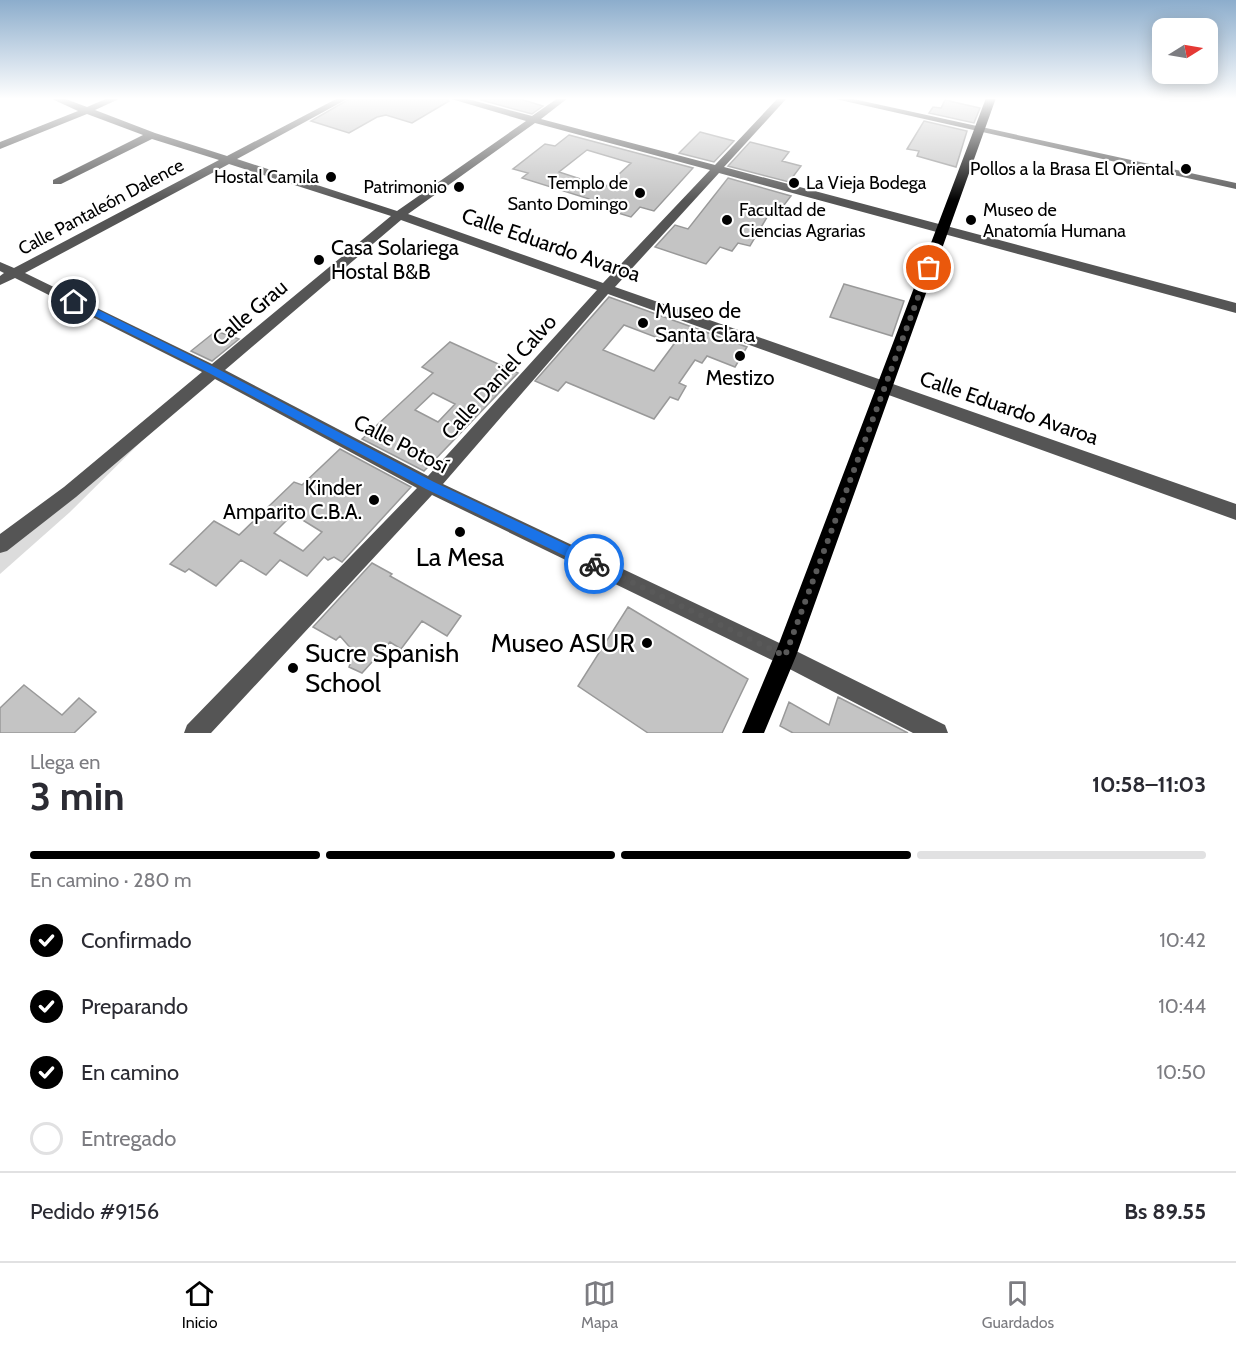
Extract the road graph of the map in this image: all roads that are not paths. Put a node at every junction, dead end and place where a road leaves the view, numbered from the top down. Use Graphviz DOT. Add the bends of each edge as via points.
graph roads {
  1 [pos="34,132"];
  2 [pos="143,132"];
  3 [pos="281,132"];
  4 [pos="515,132"];
  5 [pos="580,132"];
  6 [pos="750,132"];
  7 [pos="980,132"];
  8 [pos="991,132"];
  9 [pos="151,135"];
  10 [pos="0,146"];
  11 [pos="229,160"];
  12 [pos="717,167"];
  13 [pos="1236,186"];
  14 [pos="73,189"];
  15 [pos="399,215"];
  16 [pos="944,228"];
  17 [pos="5,273"];
  18 [pos="606,288"];
  19 [pos="1236,308"];
  20 [pos="213,371"];
  21 [pos="885,388"];
  22 [pos="430,486"];
  23 [pos="1236,512"];
  24 [pos="0,545"];
  25 [pos="785,656"];
  26 [pos="195,733"];
  27 [pos="753,733"];
  28 [pos="937,733"];
  1 -- 10 [label="street"];
  2 -- 9 [label="street, Calle Eduardo Avaroa"];
  3 -- 11 [label="street, Calle Pantaleón Dalence"];
  4 -- 15 [label="street, Calle Grau"];
  5 -- 12 [label="street"];
  6 -- 12 [label="street, Calle Daniel Calvo"];
  7 -- 16 [label="main road"];
  8 -- 13 [label="street"];
  9 -- 11 [label="street, Calle Eduardo Avaroa"];
  9 -- 14 [label="street" via="57,182"];
  11 -- 15 [label="street, Calle Eduardo Avaroa"];
  11 -- 17 [label="street, Calle Pantaleón Dalence"];
  12 -- 16 [label="street"];
  12 -- 18 [label="street, Calle Daniel Calvo"];
  15 -- 18 [label="street, Calle Eduardo Avaroa"];
  15 -- 20 [label="street, Calle Grau"];
  16 -- 19 [label="street"];
  16 -- 21 [label="main road"];
  17 -- 20 [label="street, Calle Potosí"];
  18 -- 21 [label="street, Calle Eduardo Avaroa"];
  18 -- 22 [label="street, Calle Daniel Calvo"];
  20 -- 22 [label="street, Calle Potosí"];
  20 -- 24 [label="street, Calle Grau" via="70,492"];
  21 -- 23 [label="street, Calle Eduardo Avaroa"];
  21 -- 25 [label="main road"];
  22 -- 25 [label="street, Calle Potosí"];
  22 -- 26 [label="street, Calle Daniel Calvo"];
  25 -- 27 [label="main road"];
  25 -- 28 [label="street, Calle Potosí"];
}
